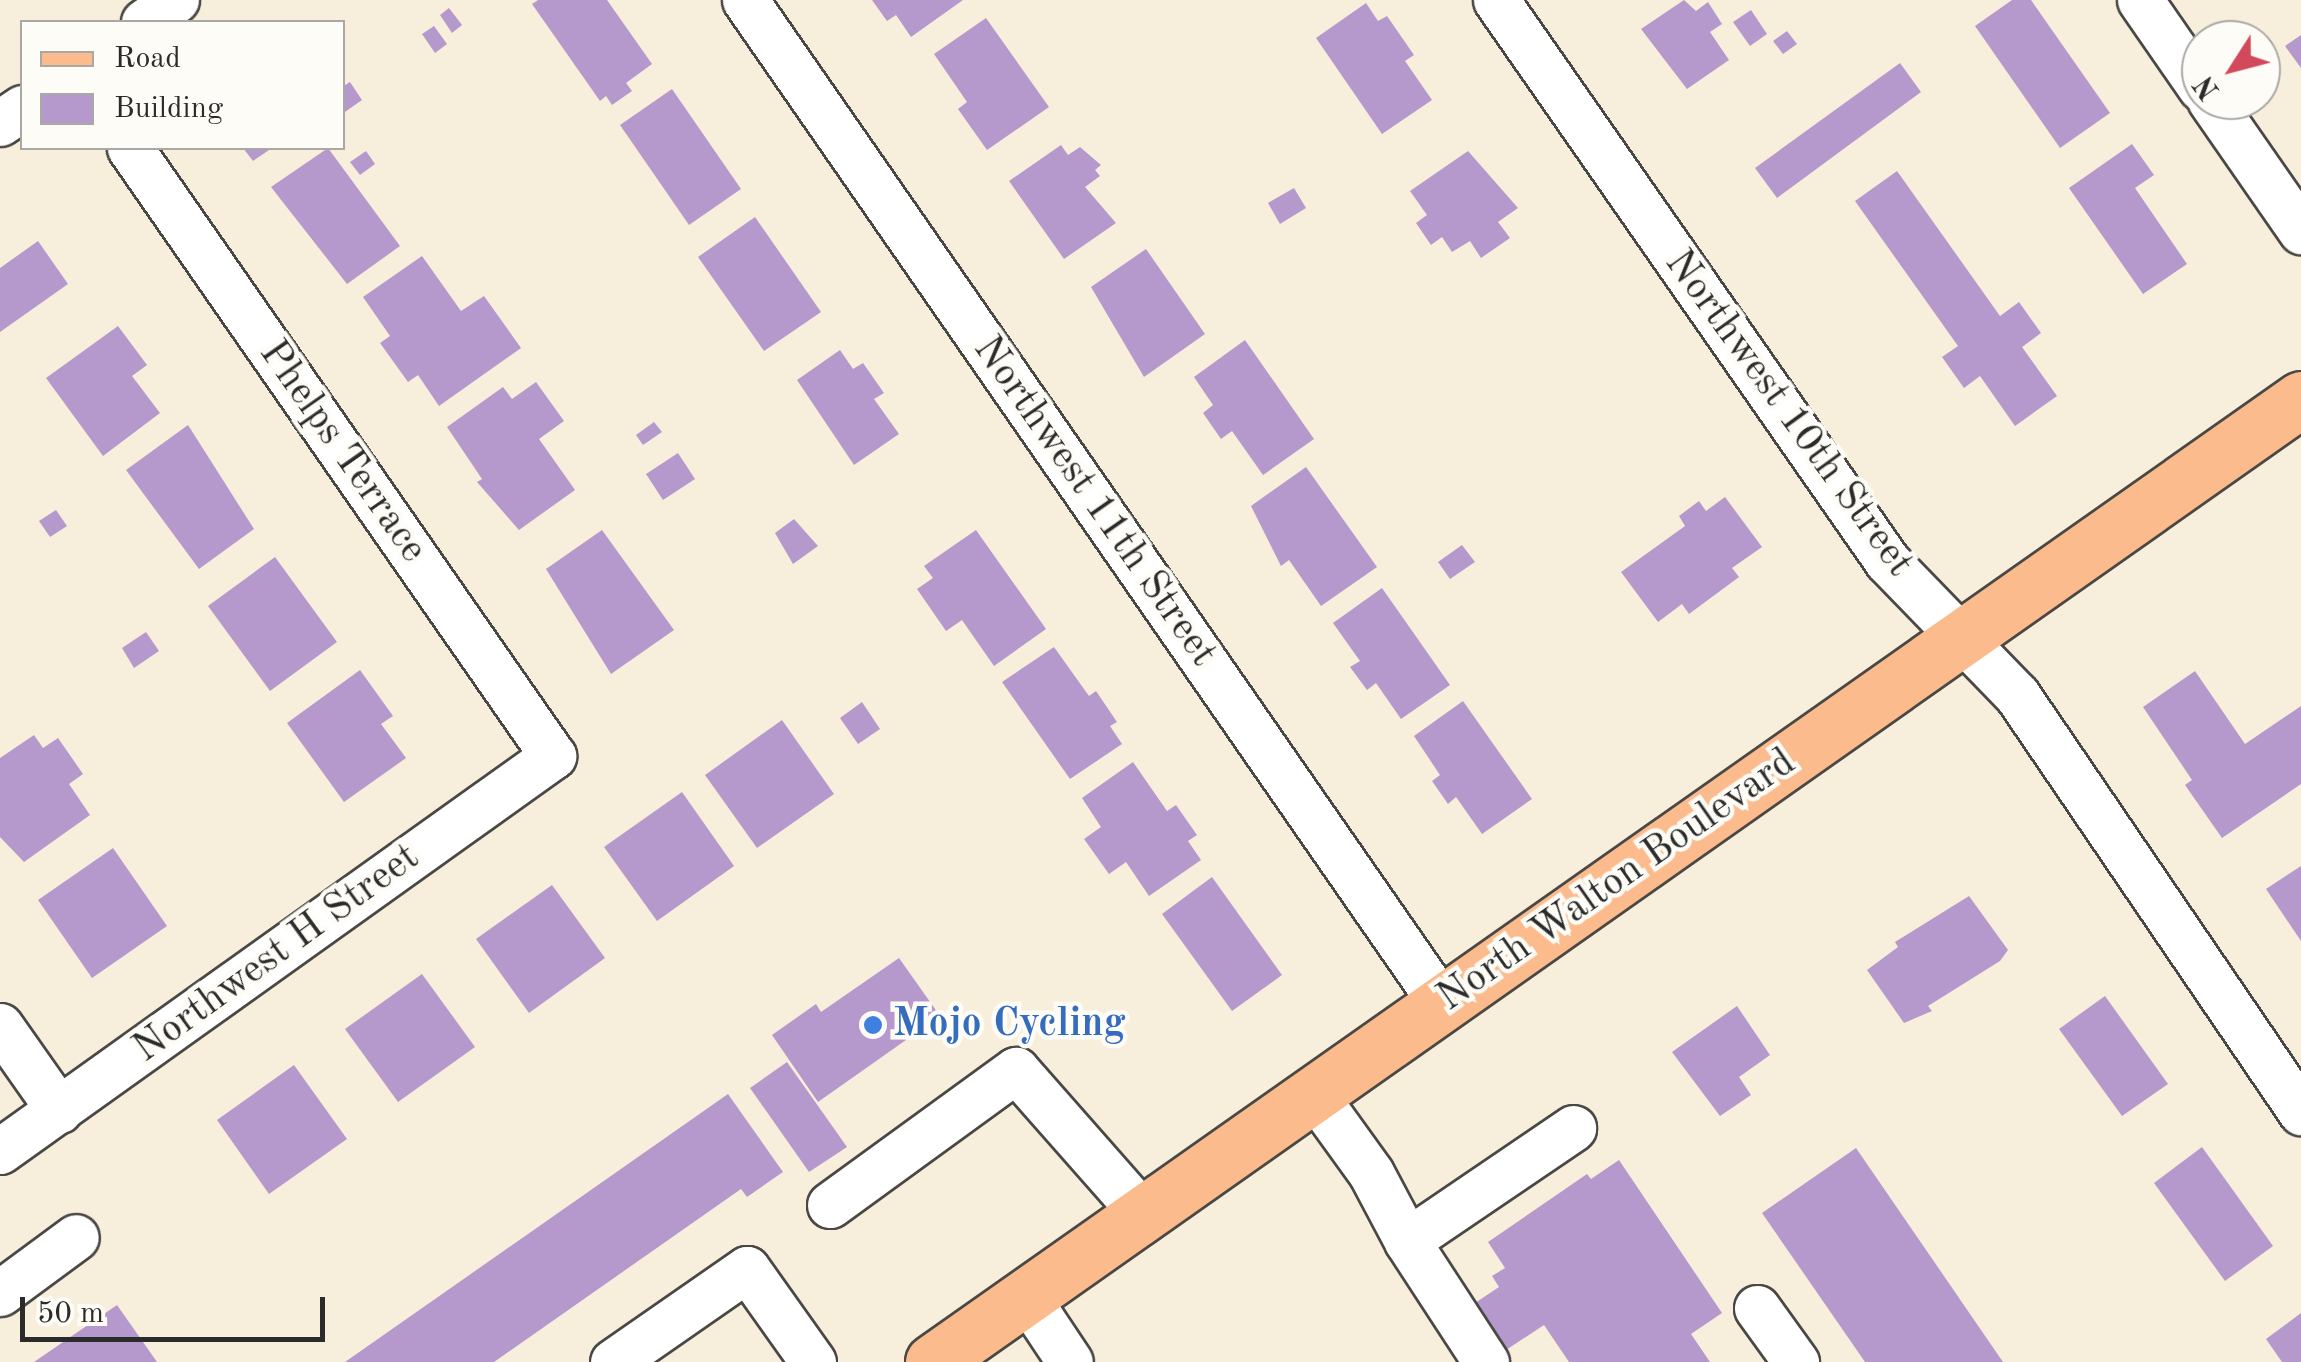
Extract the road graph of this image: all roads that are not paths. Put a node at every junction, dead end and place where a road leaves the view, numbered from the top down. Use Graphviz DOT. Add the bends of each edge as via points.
graph roads {
  1 [pos="176,0"];
  2 [pos="745,0"];
  3 [pos="1496,0"];
  4 [pos="2140,0"];
  5 [pos="147,20"];
  6 [pos="2181,59"];
  7 [pos="2224,120"];
  8 [pos="131,150"];
  9 [pos="2301,231"];
  10 [pos="2300,404"];
  11 [pos="1961,639"];
  12 [pos="553,756"];
  13 [pos="1442,1004"];
  14 [pos="0,1026"];
  15 [pos="1314,1094"];
  16 [pos="59,1110"];
  17 [pos="2301,1112"];
  18 [pos="1574,1128"];
  19 [pos="0,1152"];
  20 [pos="830,1205"];
  21 [pos="1142,1214"];
  22 [pos="76,1238"];
  23 [pos="1406,1241"];
  24 [pos="0,1293"];
  25 [pos="1026,1296"];
  26 [pos="1757,1308"];
  27 [pos="613,1362"];
  28 [pos="813,1362"];
  29 [pos="933,1362"];
  30 [pos="1070,1362"];
  31 [pos="1486,1362"];
  32 [pos="1796,1362"];
  1 -- 5 [label="street"];
  2 -- 13 [label="street, Northwest 11th Street"];
  3 -- 11 [label="street, Northwest 10th Street" via="1886,560"];
  4 -- 6 [label="street"];
  7 -- 9 [label="street"];
  8 -- 12 [label="street, Phelps Terrace"];
  10 -- 11 [label="main road, North Walton Boulevard"];
  11 -- 13 [label="main road, North Walton Boulevard"];
  11 -- 17 [label="street, Northwest 10th Street" via="2017,695"];
  12 -- 16 [label="street, Northwest H Street"];
  13 -- 15 [label="main road, North Walton Boulevard"];
  14 -- 16 [label="street"];
  15 -- 21 [label="main road, North Walton Boulevard"];
  15 -- 23 [label="street" via="1370,1173"];
  16 -- 19 [label="street, Northwest H Street"];
  18 -- 23 [label="street"];
  20 -- 21 [label="street" via="1016,1070"];
  21 -- 25 [label="main road, North Walton Boulevard"];
  22 -- 24 [label="street"];
  23 -- 31 [label="street"];
  25 -- 29 [label="main road, North Walton Boulevard"];
  25 -- 30 [label="street"];
  26 -- 32 [label="street"];
  27 -- 28 [label="street" via="747,1269"];
}
